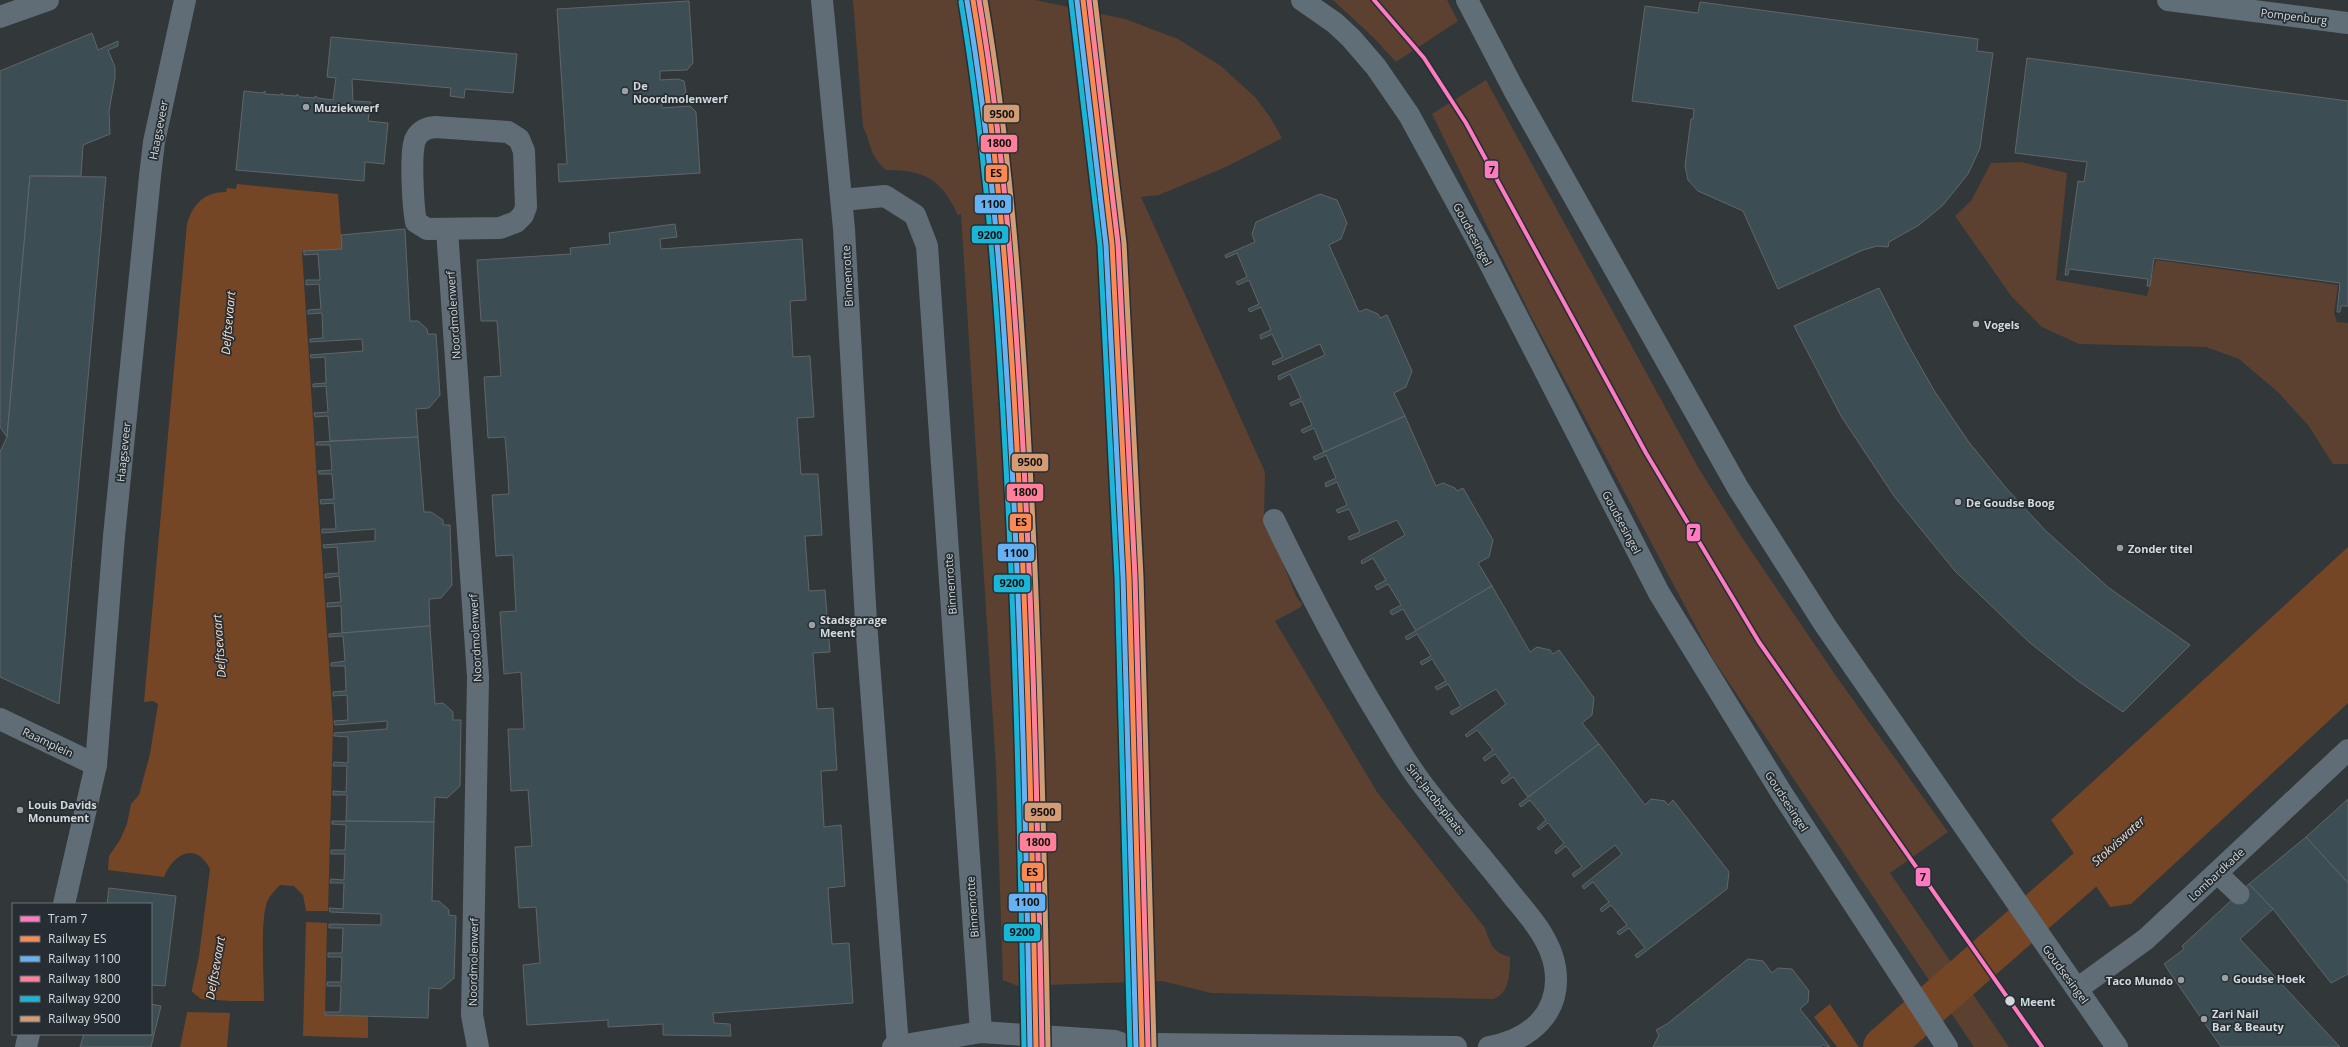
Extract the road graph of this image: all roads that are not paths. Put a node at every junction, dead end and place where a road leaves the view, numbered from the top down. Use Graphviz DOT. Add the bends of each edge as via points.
graph roads {
  1 [pos="48,0"];
  2 [pos="185,0"];
  3 [pos="822,0"];
  4 [pos="1302,0"];
  5 [pos="1467,0"];
  6 [pos="2168,0"];
  7 [pos="0,17"];
  8 [pos="2348,22"];
  9 [pos="842,200"];
  10 [pos="447,230"];
  11 [pos="1274,520"];
  12 [pos="0,719"];
  13 [pos="2348,750"];
  14 [pos="96,765"];
  15 [pos="2217,873"];
  16 [pos="2238,894"];
  17 [pos="64,903"];
  18 [pos="2076,989"];
  19 [pos="981,1032"];
  20 [pos="29,1035"];
  21 [pos="1942,1039"];
  22 [pos="895,1046"];
  23 [pos="26,1047"];
  24 [pos="478,1047"];
  25 [pos="1132,1047"];
  26 [pos="1149,1047"];
  27 [pos="1456,1047"];
  28 [pos="1489,1047"];
  29 [pos="2117,1047"];
  1 -- 7 [label="street"];
  2 -- 14 [label="street, Haagseveer" via="154,142 150,176 115,528"];
  3 -- 9 [label="street, Binnenrotte"];
  4 -- 21 [label="main road, Goudsesingel" via="1335,23 1351,38 1376,67 1409,115 1485,254 1659,592 1780,792"];
  5 -- 18 [label="main road, Goudsesingel" via="1514,90 1738,488 1825,625"];
  6 -- 8 [label="main road, Pompenburg"];
  9 -- 19 [label="street, Binnenrotte" via="885,196 915,216 927,246"];
  9 -- 22 [label="street, Binnenrotte" via="866,622"];
  10 -- 10 [label="street" via="427,230 416,222 413,192 414,149 415,140 420,132 435,127 508,132 514,135 524,151 526,198 523,215 516,222 500,228"];
  10 -- 24 [label="street, Noordmolenwerf" via="478,677 472,1015"];
  11 -- 28 [label="street, Sint-Jacobsplaats" via="1356,679 1420,781 1536,925 1551,952 1556,980 1549,1009 1530,1032 1517,1040"];
  12 -- 14 [label="street, Raamplein"];
  13 -- 15 [label="street, Lombardkade"];
  14 -- 17 [label="street, Haagseveer"];
  15 -- 16 [label="lane"];
  15 -- 18 [label="street, Lombardkade" via="2146,939"];
  18 -- 29 [label="main road, Goudsesingel"];
  19 -- 22 [label="street"];
  19 -- 25 [label="street" via="1115,1041"];
  20 -- 23 [label="street"];
  26 -- 27 [label="street" via="1152,1044"];
}
